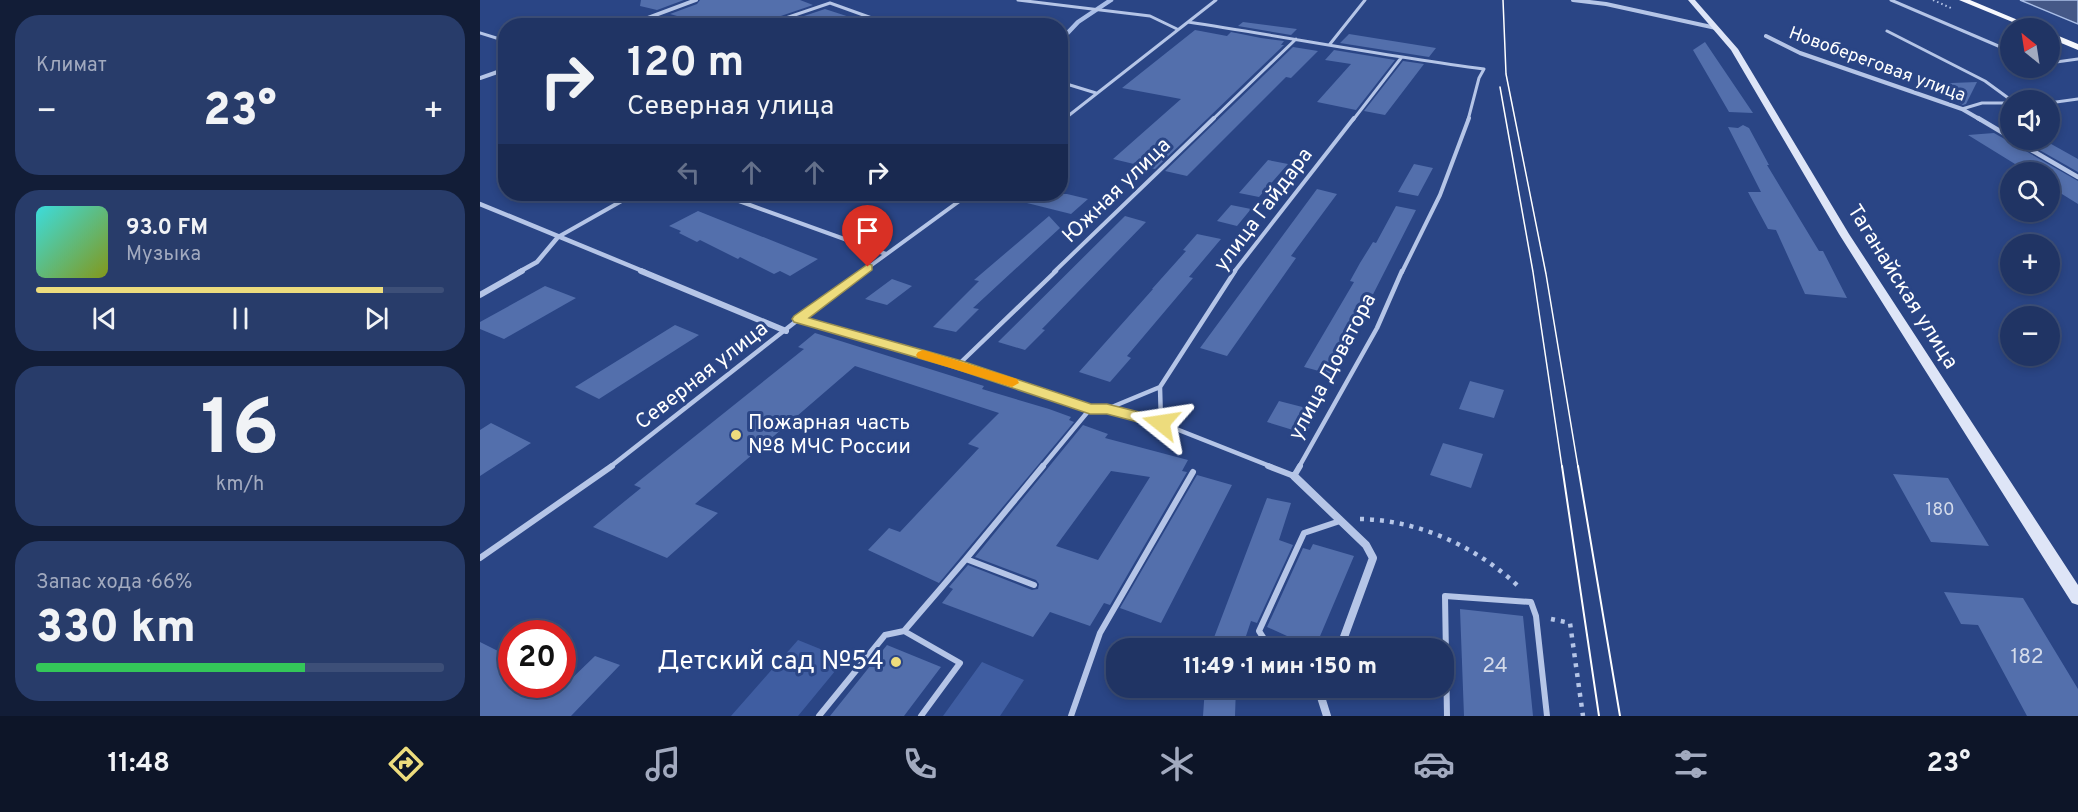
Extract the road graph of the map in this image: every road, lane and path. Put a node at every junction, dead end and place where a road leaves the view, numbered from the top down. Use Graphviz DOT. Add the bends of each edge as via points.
graph roads {
  1 [pos="696,0"];
  2 [pos="1018,0"];
  3 [pos="1216,0"];
  4 [pos="1365,0"];
  5 [pos="1572,0"];
  6 [pos="1691,0"];
  7 [pos="1891,0"];
  8 [pos="1963,0"];
  9 [pos="648,18"];
  10 [pos="786,18"];
  11 [pos="872,18"];
  12 [pos="2007,18"];
  13 [pos="1188,22"];
  14 [pos="1716,28"];
  15 [pos="1176,29"];
  16 [pos="1887,31"];
  17 [pos="480,33"];
  18 [pos="1766,36"];
  19 [pos="498,39"];
  20 [pos="1296,39"];
  21 [pos="2060,40"];
  22 [pos="1330,44"];
  23 [pos="2000,47"];
  24 [pos="2078,47"];
  25 [pos="1401,58"];
  26 [pos="2078,58"];
  27 [pos="2060,61"];
  28 [pos="498,72"];
  29 [pos="480,78"];
  30 [pos="1068,84"];
  31 [pos="1096,93"];
  32 [pos="2000,93"];
  33 [pos="2078,99"];
  34 [pos="2060,101"];
  35 [pos="2000,102"];
  36 [pos="1962,109"];
  37 [pos="1068,116"];
  38 [pos="2000,131"];
  39 [pos="2031,150"];
  40 [pos="2078,177"];
  41 [pos="622,201"];
  42 [pos="739,201"];
  43 [pos="959,201"];
  44 [pos="480,204"];
  45 [pos="558,237"];
  46 [pos="886,254"];
  47 [pos="480,295"];
  48 [pos="799,319"];
  49 [pos="786,331"];
  50 [pos="957,365"];
  51 [pos="1160,387"];
  52 [pos="1090,409"];
  53 [pos="1107,409"];
  54 [pos="1161,423"];
  55 [pos="1193,472"];
  56 [pos="1294,476"];
  57 [pos="1340,521"];
  58 [pos="480,558"];
  59 [pos="966,559"];
  60 [pos="1034,585"];
  61 [pos="2078,598"];
  62 [pos="1531,602"];
  63 [pos="1570,623"];
  64 [pos="904,631"];
  65 [pos="1264,638"];
  66 [pos="1344,638"];
  67 [pos="1321,698"];
  68 [pos="819,716"];
  69 [pos="921,716"];
  70 [pos="1071,716"];
  71 [pos="1327,716"];
  72 [pos="1448,716"];
  73 [pos="1547,716"];
  74 [pos="1583,716"];
  1 -- 9 [label="street"];
  2 -- 15 [label="lane" via="1150,16"];
  3 -- 13 [label="lane"];
  4 -- 22 [label="street"];
  5 -- 14 [label="street"];
  6 -- 14 [label="main road, Таганайская улица"];
  7 -- 23 [label="lane"];
  8 -- 12 [label="main road"];
  10 -- 11 [label="lane" via="830,3"];
  13 -- 15 [label="lane"];
  13 -- 20 [label="lane"];
  14 -- 61 [label="main road, Таганайская улица" via="1734,49 1844,234"];
  15 -- 31 [label="lane"];
  16 -- 32 [label="lane" via="1986,81"];
  17 -- 19 [label="lane"];
  18 -- 36 [label="street, Новобереговая улица" via="1800,53"];
  20 -- 22 [label="lane"];
  20 -- 50 [label="lane, Южная улица"];
  21 -- 24 [label="main road"];
  22 -- 25 [label="lane"];
  25 -- 51 [label="lane, улица Гайдара" via="1236,270"];
  25 -- 56 [label="lane, улица Доватора" via="1484,69 1440,195 1377,328"];
  26 -- 27 [label="lane"];
  28 -- 29 [label="street"];
  30 -- 31 [label="lane"];
  31 -- 37 [label="lane"];
  33 -- 34 [label="lane"];
  35 -- 36 [label="lane"];
  36 -- 38 [label="street, Новобереговая улица"];
  39 -- 40 [label="street"];
  41 -- 45 [label="lane"];
  42 -- 46 [label="lane"];
  43 -- 46 [label="lane, Северная улица"];
  44 -- 45 [label="street"];
  45 -- 47 [label="street" via="537,262"];
  45 -- 49 [label="street"];
  46 -- 48 [label="lane, Северная улица"];
  48 -- 49 [label="lane, Северная улица"];
  48 -- 50 [label="street"];
  49 -- 58 [label="lane, Северная улица" via="527,528"];
  50 -- 52 [label="street"];
  51 -- 53 [label="lane"];
  51 -- 54 [label="lane"];
  52 -- 53 [label="lane"];
  52 -- 59 [label="lane"];
  53 -- 54 [label="lane"];
  54 -- 56 [label="lane"];
  55 -- 70 [label="lane" via="1100,633"];
  56 -- 57 [label="street"];
  57 -- 62 [label="path" via="1377,518 1416,528 1480,555 1506,573"];
  57 -- 65 [label="lane" via="1304,534 1259,631"];
  57 -- 66 [label="street" via="1366,545 1373,558"];
  59 -- 60 [label="lane"];
  59 -- 64 [label="lane"];
  62 -- 72 [label="lane" via="1444,596"];
  62 -- 73 [label="lane" via="1536,616"];
  63 -- 74 [label="path"];
  64 -- 68 [label="lane" via="885,635"];
  64 -- 69 [label="lane" via="960,663"];
  67 -- 71 [label="street"];
}
